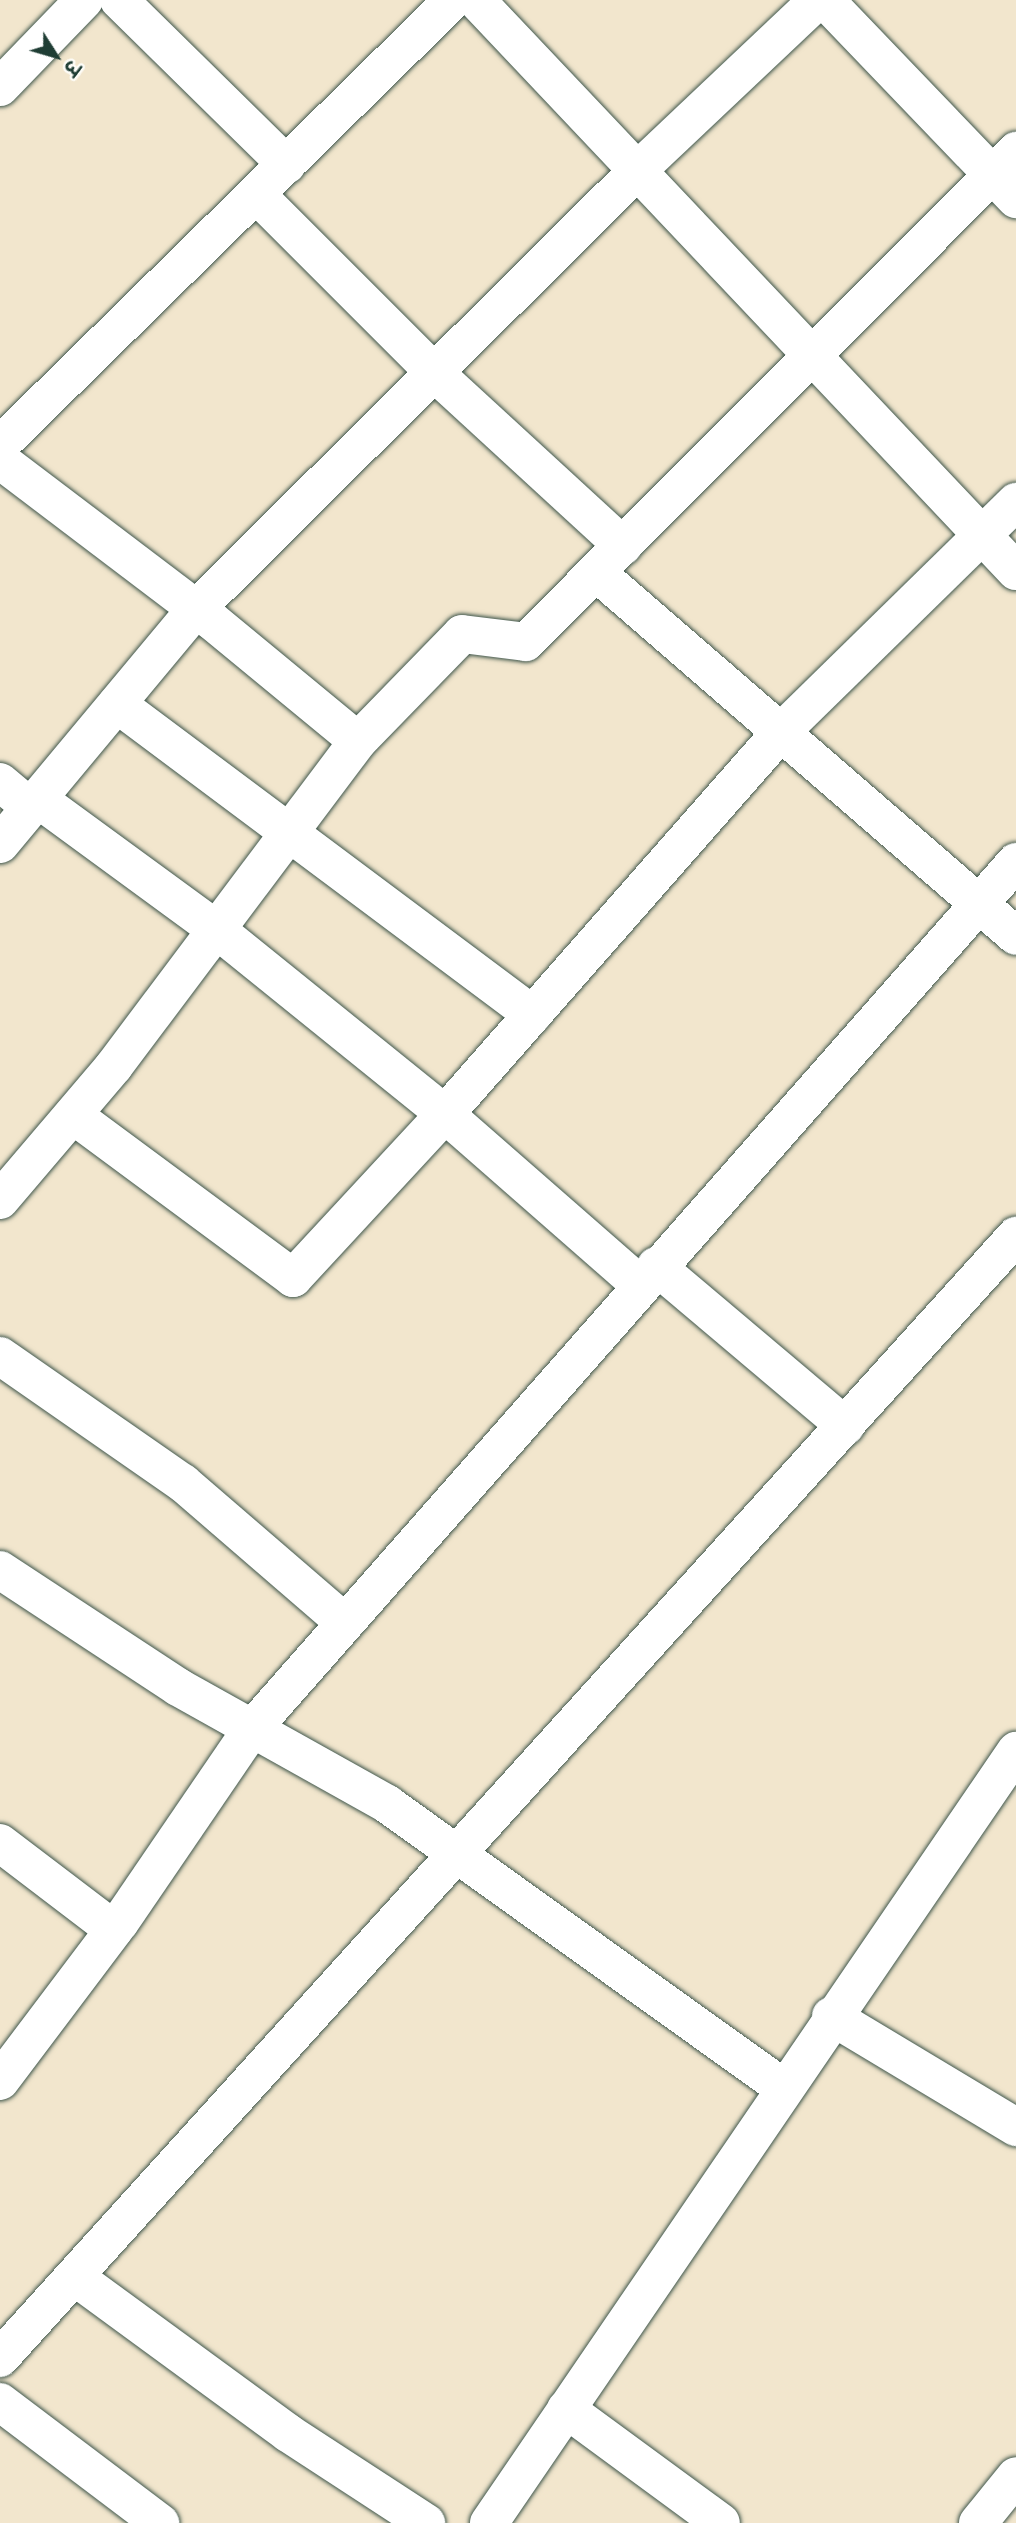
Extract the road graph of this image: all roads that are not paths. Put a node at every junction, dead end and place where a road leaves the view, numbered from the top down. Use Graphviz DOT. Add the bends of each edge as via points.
graph roads {
  1 [pos="85,0"];
  2 [pos="119,0"];
  3 [pos="453,0"];
  4 [pos="476,0"];
  5 [pos="818,0"];
  6 [pos="824,0"];
  7 [pos="0,87"];
  8 [pos="287,165"];
  9 [pos="637,171"];
  10 [pos="1008,175"];
  11 [pos="257,195"];
  12 [pos="813,357"];
  13 [pos="436,374"];
  14 [pos="0,445"];
  15 [pos="0,460"];
  16 [pos="1016,502"];
  17 [pos="981,534"];
  18 [pos="610,559"];
  19 [pos="1016,571"];
  20 [pos="196,608"];
  21 [pos="117,704"];
  22 [pos="781,732"];
  23 [pos="358,741"];
  24 [pos="0,782"];
  25 [pos="35,804"];
  26 [pos="289,833"];
  27 [pos="0,845"];
  28 [pos="1016,862"];
  29 [pos="976,902"];
  30 [pos="217,930"];
  31 [pos="1016,936"];
  32 [pos="533,1015"];
  33 [pos="445,1114"];
  34 [pos="73,1115"];
  35 [pos="0,1200"];
  36 [pos="1016,1236"];
  37 [pos="648,1275"];
  38 [pos="0,1356"];
  39 [pos="845,1426"];
  40 [pos="0,1570"];
  41 [pos="345,1623"];
  42 [pos="251,1730"];
  43 [pos="1016,1751"];
  44 [pos="0,1843"];
  45 [pos="456,1854"];
  46 [pos="114,1930"];
  47 [pos="831,2016"];
  48 [pos="0,2081"];
  49 [pos="783,2087"];
  50 [pos="1016,2127"];
  51 [pos="75,2277"];
  52 [pos="0,2358"];
  53 [pos="0,2402"];
  54 [pos="566,2409"];
  55 [pos="1016,2476"];
  56 [pos="160,2523"];
  57 [pos="426,2523"];
  58 [pos="488,2523"];
  59 [pos="721,2523"];
  60 [pos="978,2523"];
  1 -- 7 [label="street"];
  2 -- 8 [label="street"];
  3 -- 8 [label="street"];
  4 -- 9 [label="street"];
  5 -- 9 [label="street"];
  6 -- 10 [label="street"];
  8 -- 11 [label="street"];
  9 -- 12 [label="street"];
  9 -- 13 [label="street"];
  10 -- 12 [label="street"];
  11 -- 13 [label="street"];
  11 -- 14 [label="street"];
  12 -- 17 [label="street"];
  12 -- 18 [label="street"];
  13 -- 18 [label="street"];
  13 -- 20 [label="street"];
  15 -- 20 [label="street"];
  16 -- 17 [label="street"];
  17 -- 19 [label="street"];
  17 -- 22 [label="street"];
  18 -- 22 [label="street"];
  18 -- 23 [label="street" via="526,642 462,634"];
  20 -- 21 [label="street"];
  20 -- 23 [label="street"];
  21 -- 25 [label="street"];
  21 -- 26 [label="street"];
  22 -- 29 [label="street"];
  22 -- 32 [label="street"];
  23 -- 26 [label="street"];
  24 -- 25 [label="street"];
  25 -- 27 [label="street"];
  25 -- 30 [label="street"];
  26 -- 30 [label="street"];
  26 -- 32 [label="street"];
  28 -- 29 [label="street"];
  29 -- 31 [label="street"];
  29 -- 37 [label="street"];
  30 -- 33 [label="street"];
  30 -- 34 [label="street"];
  32 -- 33 [label="street"];
  33 -- 34 [label="street" via="293,1278"];
  33 -- 37 [label="street"];
  34 -- 35 [label="street"];
  36 -- 39 [label="street"];
  37 -- 39 [label="street"];
  37 -- 41 [label="street"];
  38 -- 41 [label="street" via="183,1483"];
  39 -- 45 [label="street"];
  40 -- 42 [label="street"];
  41 -- 42 [label="street"];
  42 -- 45 [label="street" via="387,1804"];
  42 -- 46 [label="street"];
  43 -- 47 [label="street"];
  44 -- 46 [label="street"];
  45 -- 49 [label="street"];
  45 -- 51 [label="street"];
  46 -- 48 [label="street"];
  47 -- 49 [label="street"];
  47 -- 50 [label="street"];
  49 -- 54 [label="street"];
  51 -- 52 [label="street"];
  51 -- 57 [label="street" via="288,2433"];
  53 -- 56 [label="street"];
  54 -- 58 [label="street"];
  54 -- 59 [label="street"];
  55 -- 60 [label="street"];
}
